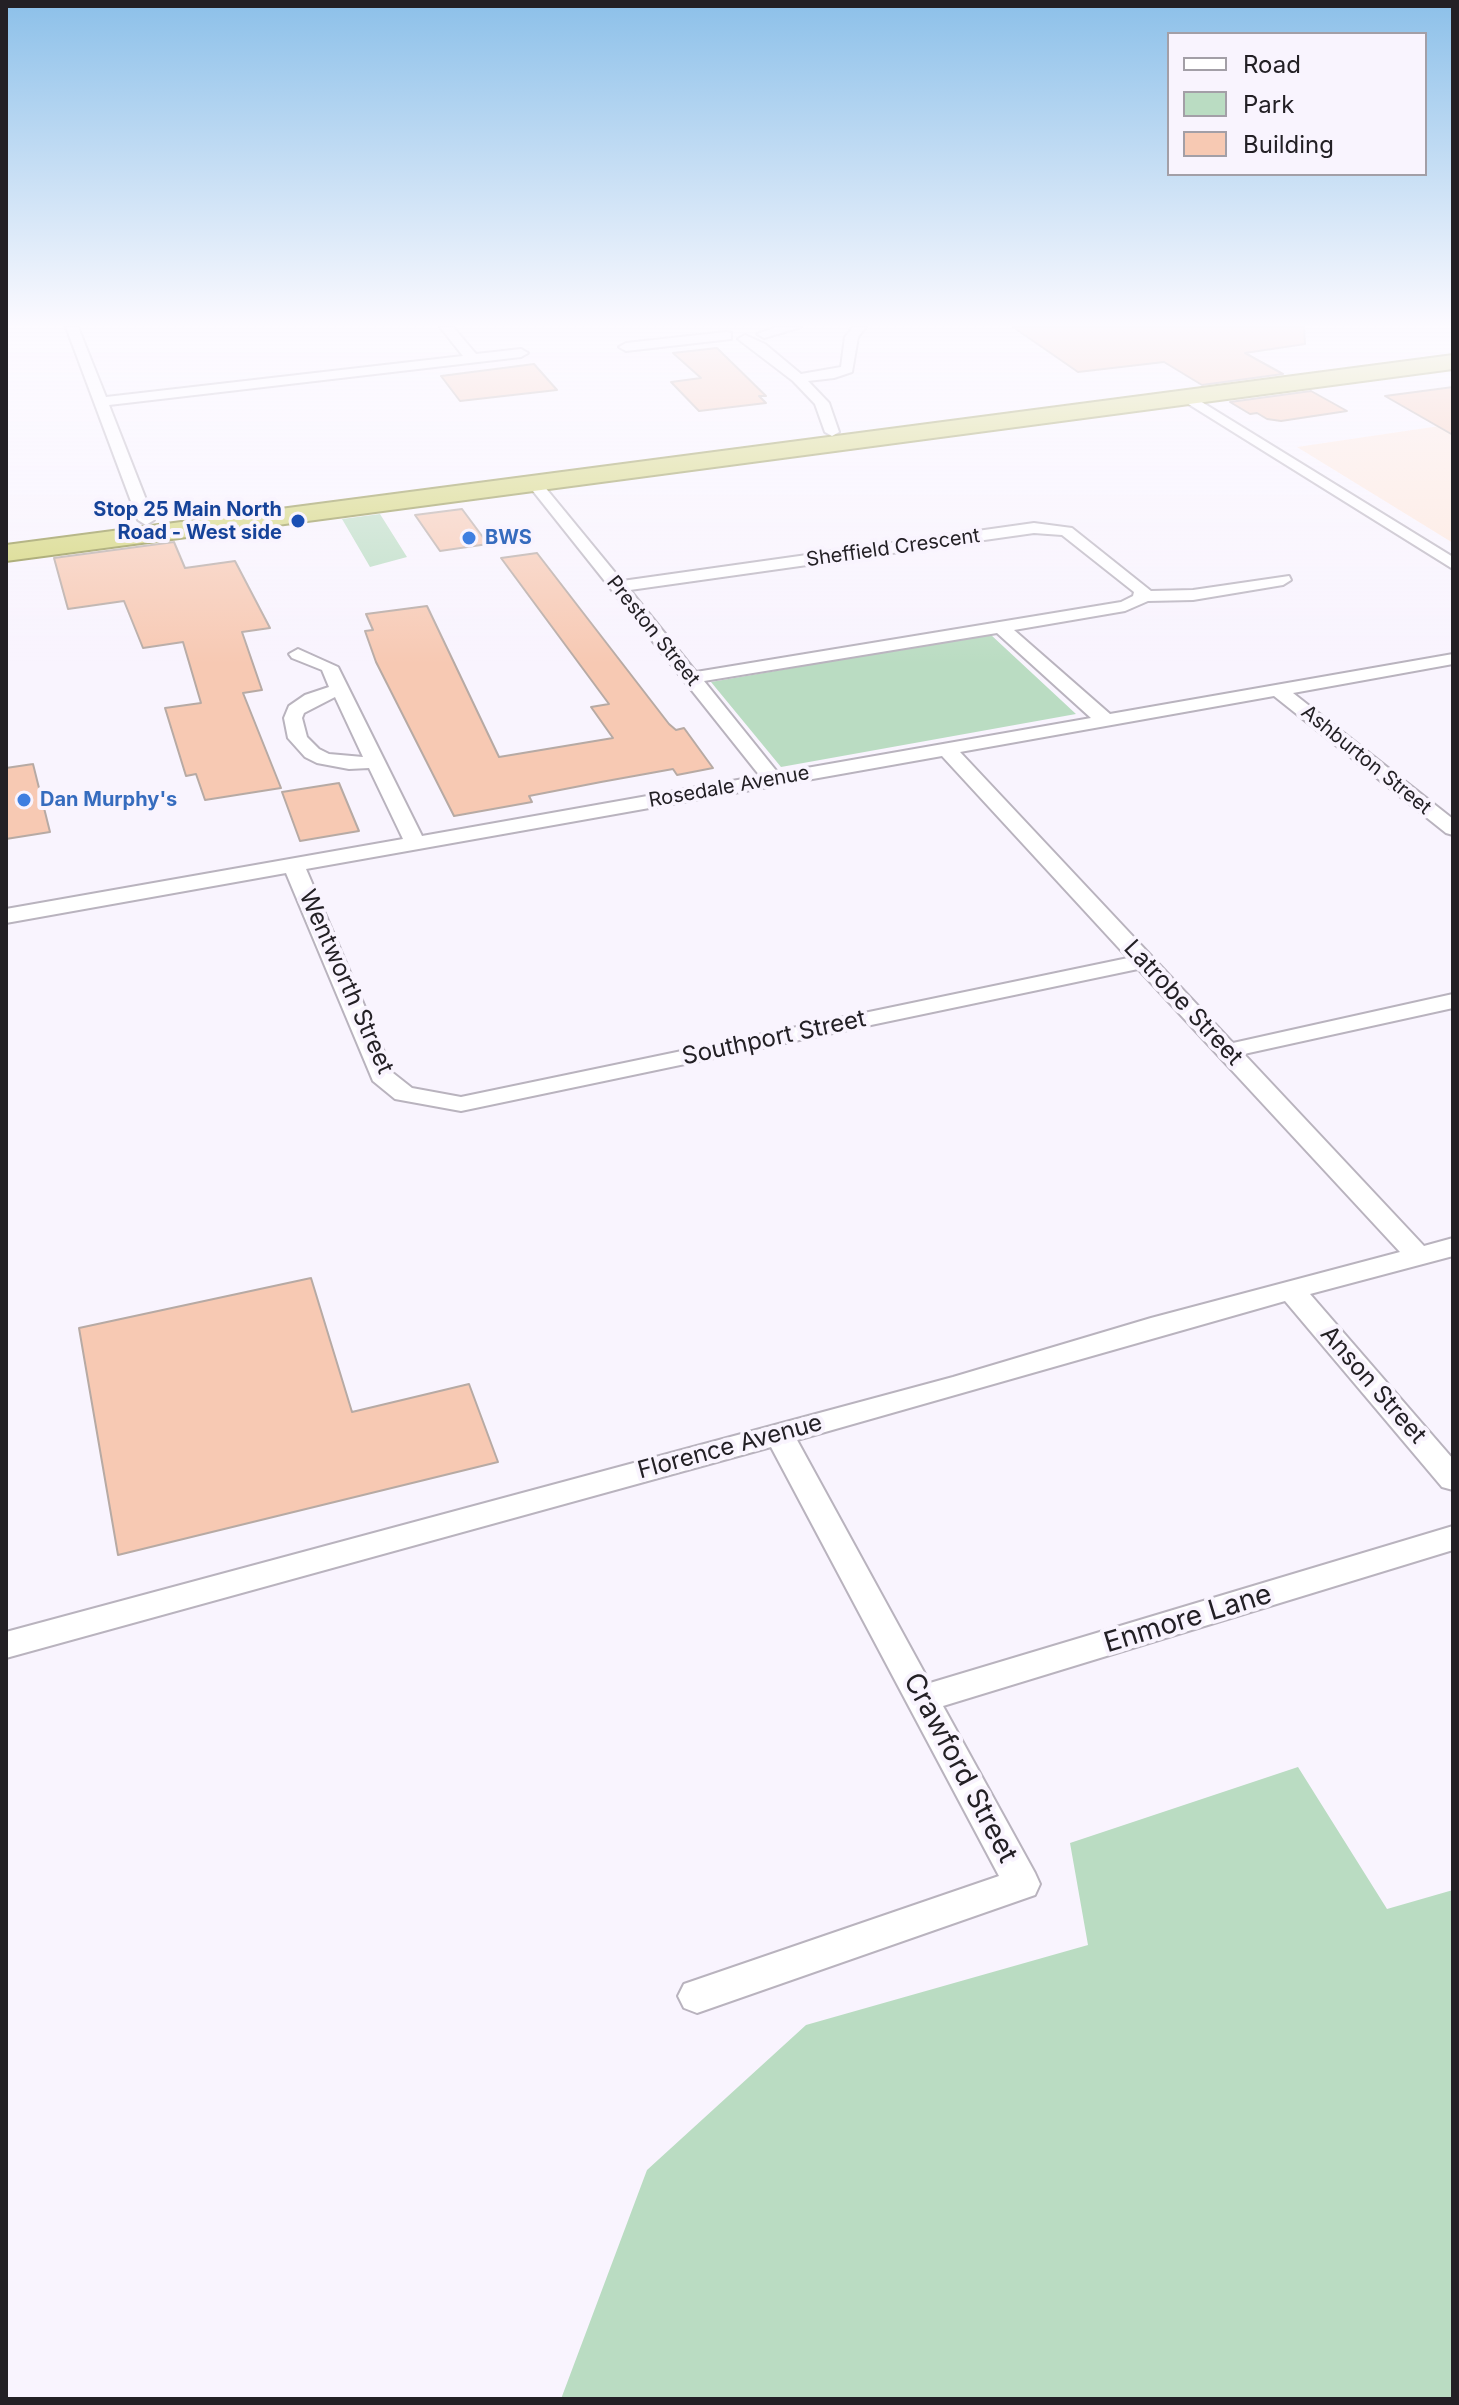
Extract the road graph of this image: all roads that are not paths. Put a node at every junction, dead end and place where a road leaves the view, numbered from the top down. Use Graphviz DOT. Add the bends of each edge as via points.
graph roads {
  1 [pos="114,439"];
  2 [pos="821,439"];
  3 [pos="1254,439"];
  4 [pos="529,477"];
  5 [pos="146,520"];
  6 [pos="6,537"];
  7 [pos="6,553"];
  8 [pos="1453,564"];
  9 [pos="1283,580"];
  10 [pos="618,587"];
  11 [pos="1142,596"];
  12 [pos="1000,626"];
  13 [pos="298,654"];
  14 [pos="1453,659"];
  15 [pos="692,678"];
  16 [pos="340,689"];
  17 [pos="1278,690"];
  18 [pos="1106,721"];
  19 [pos="947,750"];
  20 [pos="375,762"];
  21 [pos="773,779"];
  22 [pos="1453,829"];
  23 [pos="415,843"];
  24 [pos="294,866"];
  25 [pos="6,916"];
  26 [pos="1144,961"];
  27 [pos="1453,1001"];
  28 [pos="1227,1051"];
  29 [pos="404,1094"];
  30 [pos="1453,1247"];
  31 [pos="1418,1256"];
  32 [pos="1293,1292"];
  33 [pos="779,1434"];
  34 [pos="1453,1479"];
  35 [pos="1453,1538"];
  36 [pos="6,1645"];
  37 [pos="922,1699"];
  38 [pos="697,1996"];
  1 -- 5 [label="street"];
  2 -- 4 [label="highway"];
  3 -- 8 [label="street"];
  4 -- 5 [label="highway"];
  4 -- 7 [label="highway"];
  4 -- 10 [label="street, Preston Street"];
  5 -- 6 [label="highway"];
  9 -- 11 [label="street" via="1193,595"];
  10 -- 11 [label="street, Sheffield Crescent" via="1034,528 1066,531 1143,591"];
  10 -- 15 [label="street, Preston Street"];
  11 -- 12 [label="street" via="1125,606"];
  12 -- 15 [label="street"];
  12 -- 18 [label="street"];
  13 -- 16 [label="street" via="329,667"];
  14 -- 17 [label="street, Rosedale Avenue"];
  15 -- 21 [label="street, Preston Street"];
  16 -- 20 [label="street"];
  16 -- 20 [label="street" via="296,710 298,738 324,759"];
  17 -- 18 [label="street, Rosedale Avenue"];
  17 -- 22 [label="street, Ashburton Street"];
  18 -- 19 [label="street, Rosedale Avenue"];
  19 -- 21 [label="street, Rosedale Avenue"];
  19 -- 26 [label="street, Latrobe Street"];
  20 -- 23 [label="street"];
  21 -- 23 [label="street, Rosedale Avenue"];
  23 -- 24 [label="street, Rosedale Avenue"];
  24 -- 25 [label="street, Rosedale Avenue"];
  24 -- 29 [label="street, Wentworth Street" via="382,1076"];
  26 -- 28 [label="street, Latrobe Street"];
  26 -- 29 [label="street, Southport Street" via="461,1104"];
  27 -- 28 [label="street"];
  28 -- 31 [label="street, Latrobe Street"];
  30 -- 31 [label="street, Florence Avenue"];
  31 -- 32 [label="street, Florence Avenue"];
  32 -- 33 [label="street, Florence Avenue" via="1151,1327"];
  32 -- 34 [label="street, Anson Street"];
  33 -- 36 [label="street, Florence Avenue"];
  33 -- 37 [label="street, Crawford Street"];
  35 -- 37 [label="street, Enmore Lane"];
  37 -- 38 [label="street, Crawford Street" via="1022,1884"];
}
